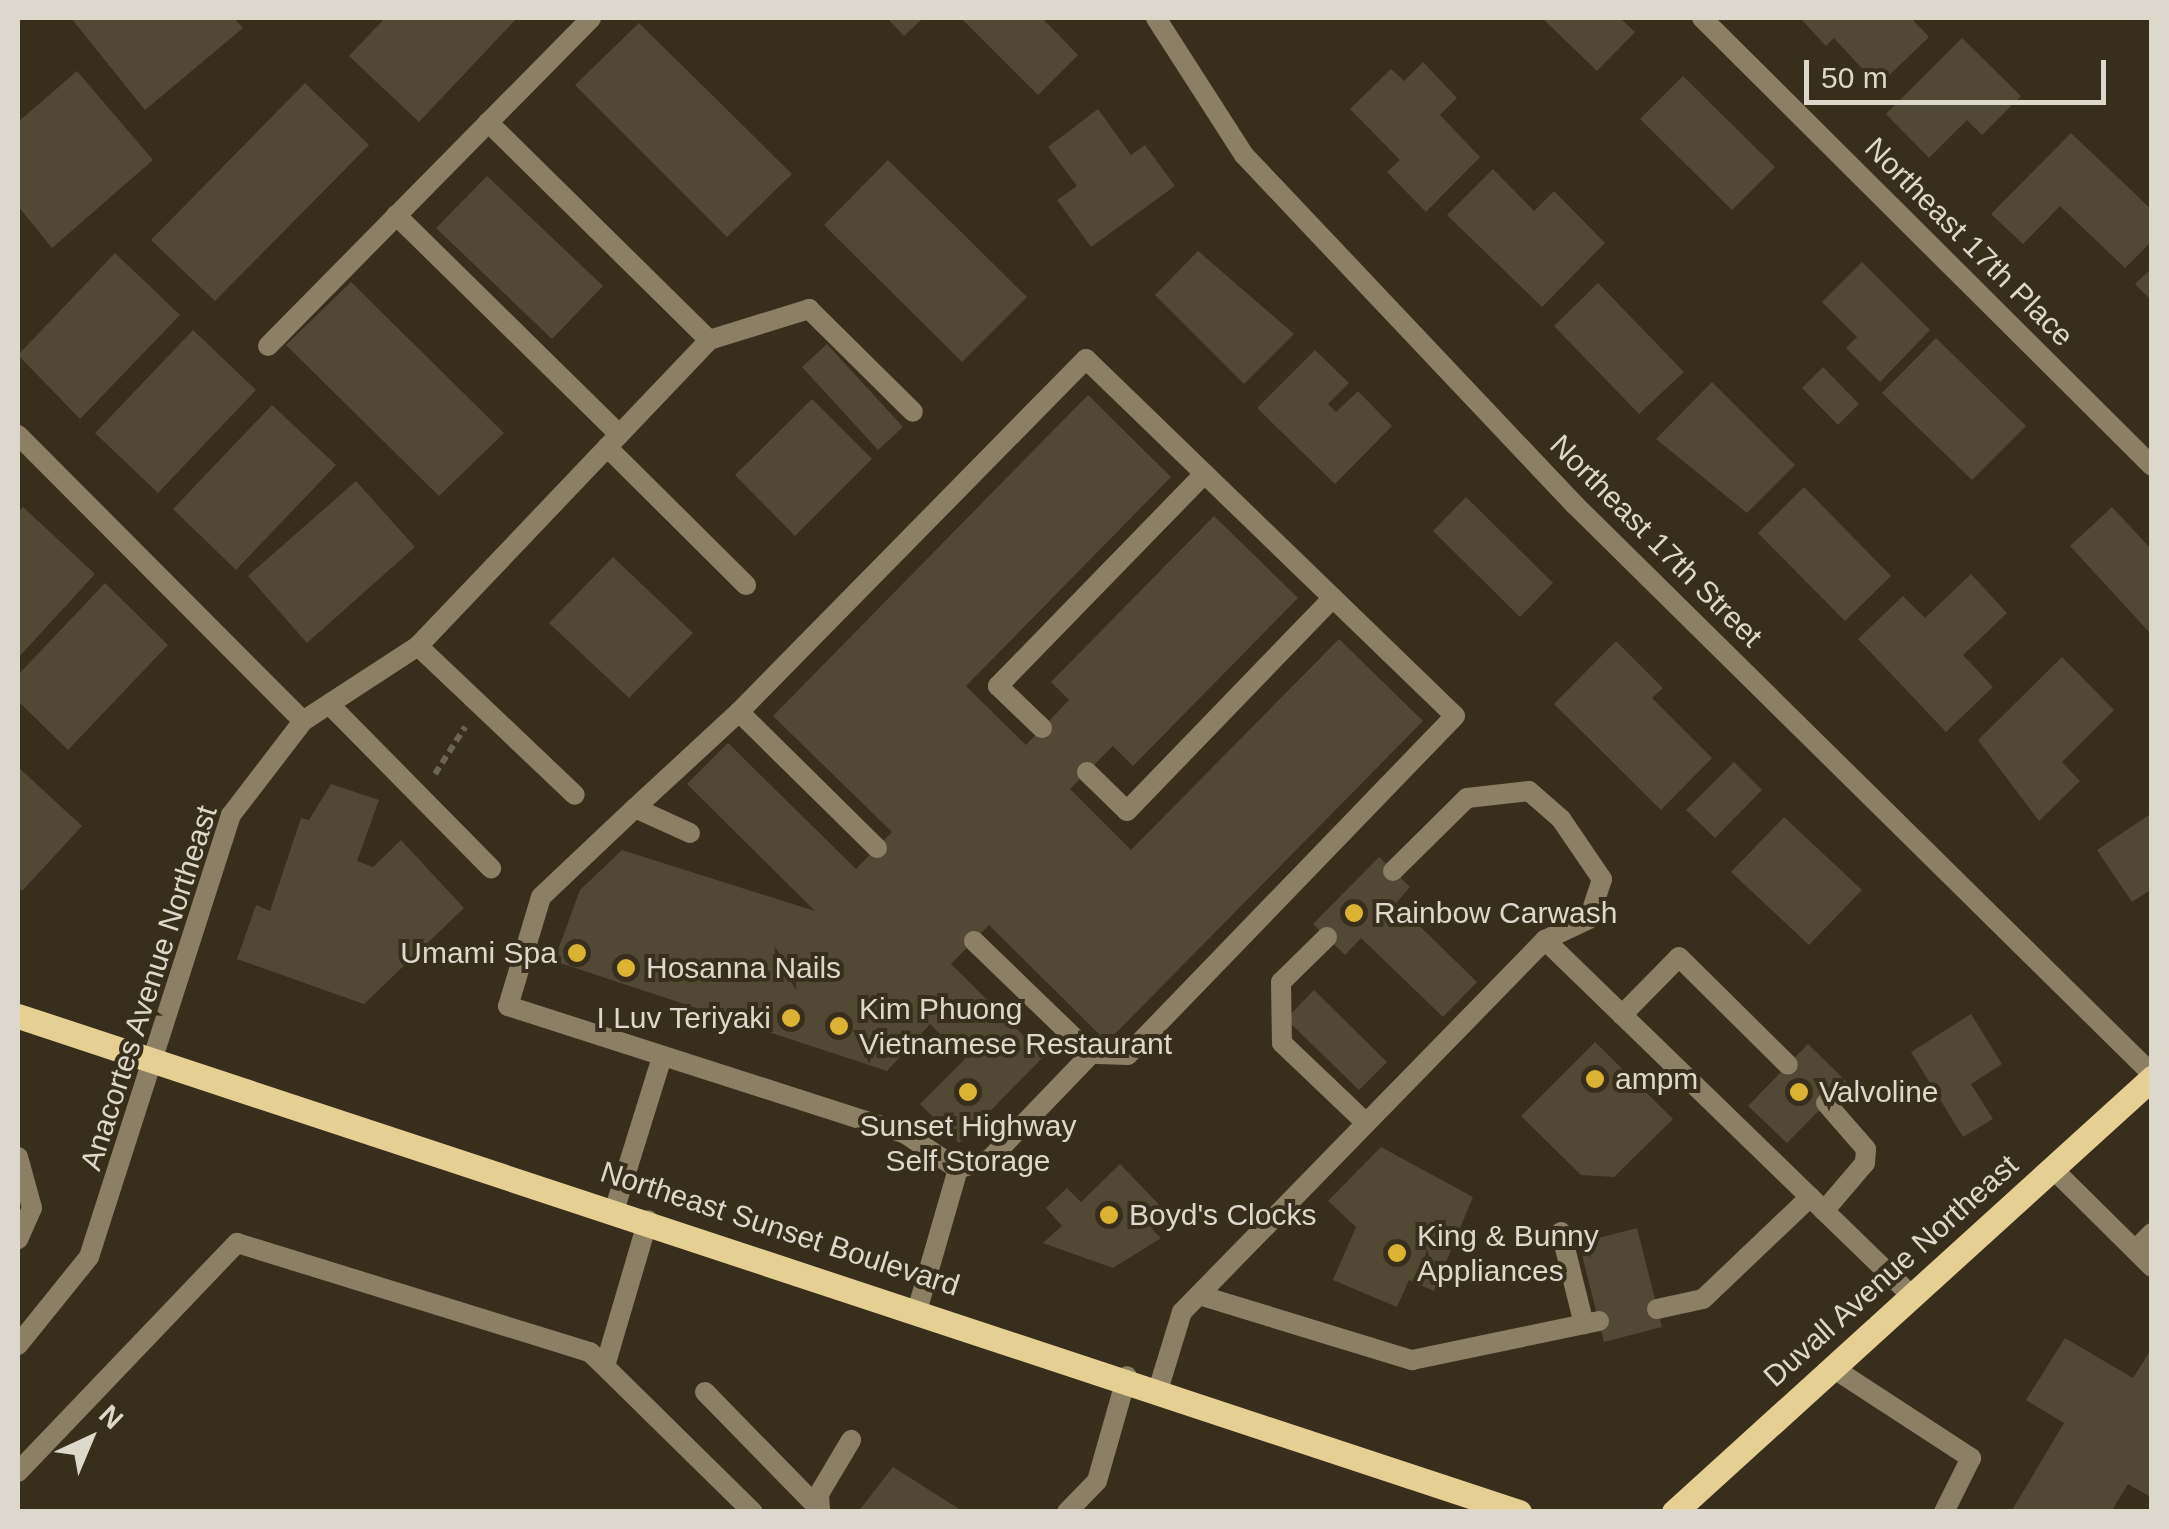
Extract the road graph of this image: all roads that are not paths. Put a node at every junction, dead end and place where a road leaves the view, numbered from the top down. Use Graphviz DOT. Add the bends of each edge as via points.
graph roads {
  1 [pos="591,18"];
  2 [pos="1156,18"];
  3 [pos="1702,18"];
  4 [pos="488,122"];
  5 [pos="396,215"];
  6 [pos="709,340"];
  7 [pos="268,346"];
  8 [pos="913,412"];
  9 [pos="18,435"];
  10 [pos="613,441"];
  11 [pos="2152,466"];
  12 [pos="1204,474"];
  13 [pos="746,586"];
  14 [pos="1333,598"];
  15 [pos="418,646"];
  16 [pos="328,704"];
  17 [pos="738,712"];
  18 [pos="303,720"];
  19 [pos="1042,728"];
  20 [pos="1087,772"];
  21 [pos="575,796"];
  22 [pos="634,808"];
  23 [pos="690,834"];
  24 [pos="877,848"];
  25 [pos="491,868"];
  26 [pos="1394,871"];
  27 [pos="1327,937"];
  28 [pos="1545,940"];
  29 [pos="974,941"];
  30 [pos="1622,1014"];
  31 [pos="18,1016"];
  32 [pos="1091,1054"];
  33 [pos="662,1057"];
  34 [pos="159,1060"];
  35 [pos="1788,1065"];
  36 [pos="2152,1076"];
  37 [pos="1826,1103"];
  38 [pos="1366,1123"];
  39 [pos="18,1157"];
  40 [pos="2052,1168"];
  41 [pos="958,1169"];
  42 [pos="1817,1204"];
  43 [pos="615,1208"];
  44 [pos="648,1220"];
  45 [pos="1561,1232"];
  46 [pos="2152,1233"];
  47 [pos="18,1238"];
  48 [pos="2135,1250"];
  49 [pos="2152,1267"];
  50 [pos="1200,1294"];
  51 [pos="1912,1296"];
  52 [pos="918,1308"];
  53 [pos="1657,1308"];
  54 [pos="18,1346"];
  55 [pos="605,1366"];
  56 [pos="1833,1368"];
  57 [pos="1127,1376"];
  58 [pos="1159,1387"];
  59 [pos="705,1392"];
  60 [pos="851,1440"];
  61 [pos="18,1472"];
  62 [pos="820,1511"];
  63 [pos="753,1512"];
  64 [pos="1067,1512"];
  65 [pos="1518,1512"];
  66 [pos="1674,1512"];
  67 [pos="1944,1512"];
  1 -- 4 [label="street"];
  2 -- 36 [label="street, Northeast 17th Street" via="1244,156 1575,505"];
  3 -- 11 [label="street, Northeast 17th Place"];
  4 -- 5 [label="street"];
  4 -- 6 [label="street"];
  5 -- 7 [label="street"];
  5 -- 10 [label="street"];
  6 -- 8 [label="street" via="809,309"];
  6 -- 10 [label="street, Anacortes Avenue Northeast"];
  9 -- 18 [label="street"];
  10 -- 13 [label="street"];
  10 -- 15 [label="street, Anacortes Avenue Northeast"];
  12 -- 14 [label="street"];
  12 -- 17 [label="street" via="1086,360"];
  12 -- 19 [label="street" via="998,686"];
  14 -- 20 [label="street" via="1127,811"];
  14 -- 32 [label="street" via="1455,716 1128,1054"];
  15 -- 16 [label="street, Anacortes Avenue Northeast"];
  15 -- 21 [label="street"];
  16 -- 18 [label="street, Anacortes Avenue Northeast"];
  16 -- 25 [label="street"];
  17 -- 22 [label="street"];
  17 -- 24 [label="street"];
  18 -- 34 [label="street, Anacortes Avenue Northeast" via="231,816"];
  22 -- 23 [label="street"];
  22 -- 33 [label="street" via="542,896 508,1006"];
  26 -- 28 [label="street" via="1467,798 1529,791 1561,818 1602,878 1589,920"];
  27 -- 38 [label="street" via="1282,982 1282,1043"];
  28 -- 30 [label="street"];
  28 -- 38 [label="street"];
  29 -- 32 [label="street"];
  30 -- 35 [label="street" via="1679,957"];
  30 -- 42 [label="street"];
  31 -- 34 [label="main road, Northeast Sunset Boulevard"];
  32 -- 41 [label="street" via="990,1159"];
  33 -- 41 [label="street" via="904,1133"];
  33 -- 43 [label="street"];
  34 -- 43 [label="main road, Northeast Sunset Boulevard"];
  34 -- 54 [label="street, Anacortes Avenue Northeast" via="89,1257"];
  36 -- 40 [label="main road, Duvall Avenue Northeast"];
  37 -- 42 [label="street" via="1866,1149 1865,1164"];
  38 -- 50 [label="street"];
  39 -- 47 [label="street" via="32,1208"];
  40 -- 48 [label="street"];
  40 -- 51 [label="main road, Duvall Avenue Northeast"];
  41 -- 52 [label="street"];
  42 -- 51 [label="street"];
  42 -- 53 [label="street" via="1703,1298"];
  43 -- 44 [label="main road, Northeast Sunset Boulevard"];
  44 -- 52 [label="main road, Northeast Sunset Boulevard"];
  44 -- 55 [label="street"];
  45 -- 50 [label="street" via="1592,1322 1412,1360"];
  46 -- 48 [label="street"];
  48 -- 49 [label="street"];
  50 -- 58 [label="street" via="1182,1312"];
  51 -- 56 [label="main road, Duvall Avenue Northeast"];
  52 -- 57 [label="main road, Northeast Sunset Boulevard"];
  55 -- 61 [label="street" via="590,1352 237,1243"];
  55 -- 63 [label="street"];
  56 -- 66 [label="main road, Duvall Avenue Northeast"];
  56 -- 67 [label="street" via="1970,1458"];
  57 -- 58 [label="main road, Northeast Sunset Boulevard"];
  57 -- 64 [label="street" via="1097,1481"];
  58 -- 65 [label="main road, Northeast Sunset Boulevard"];
  59 -- 62 [label="street"];
  60 -- 62 [label="street" via="819,1494"];
}
